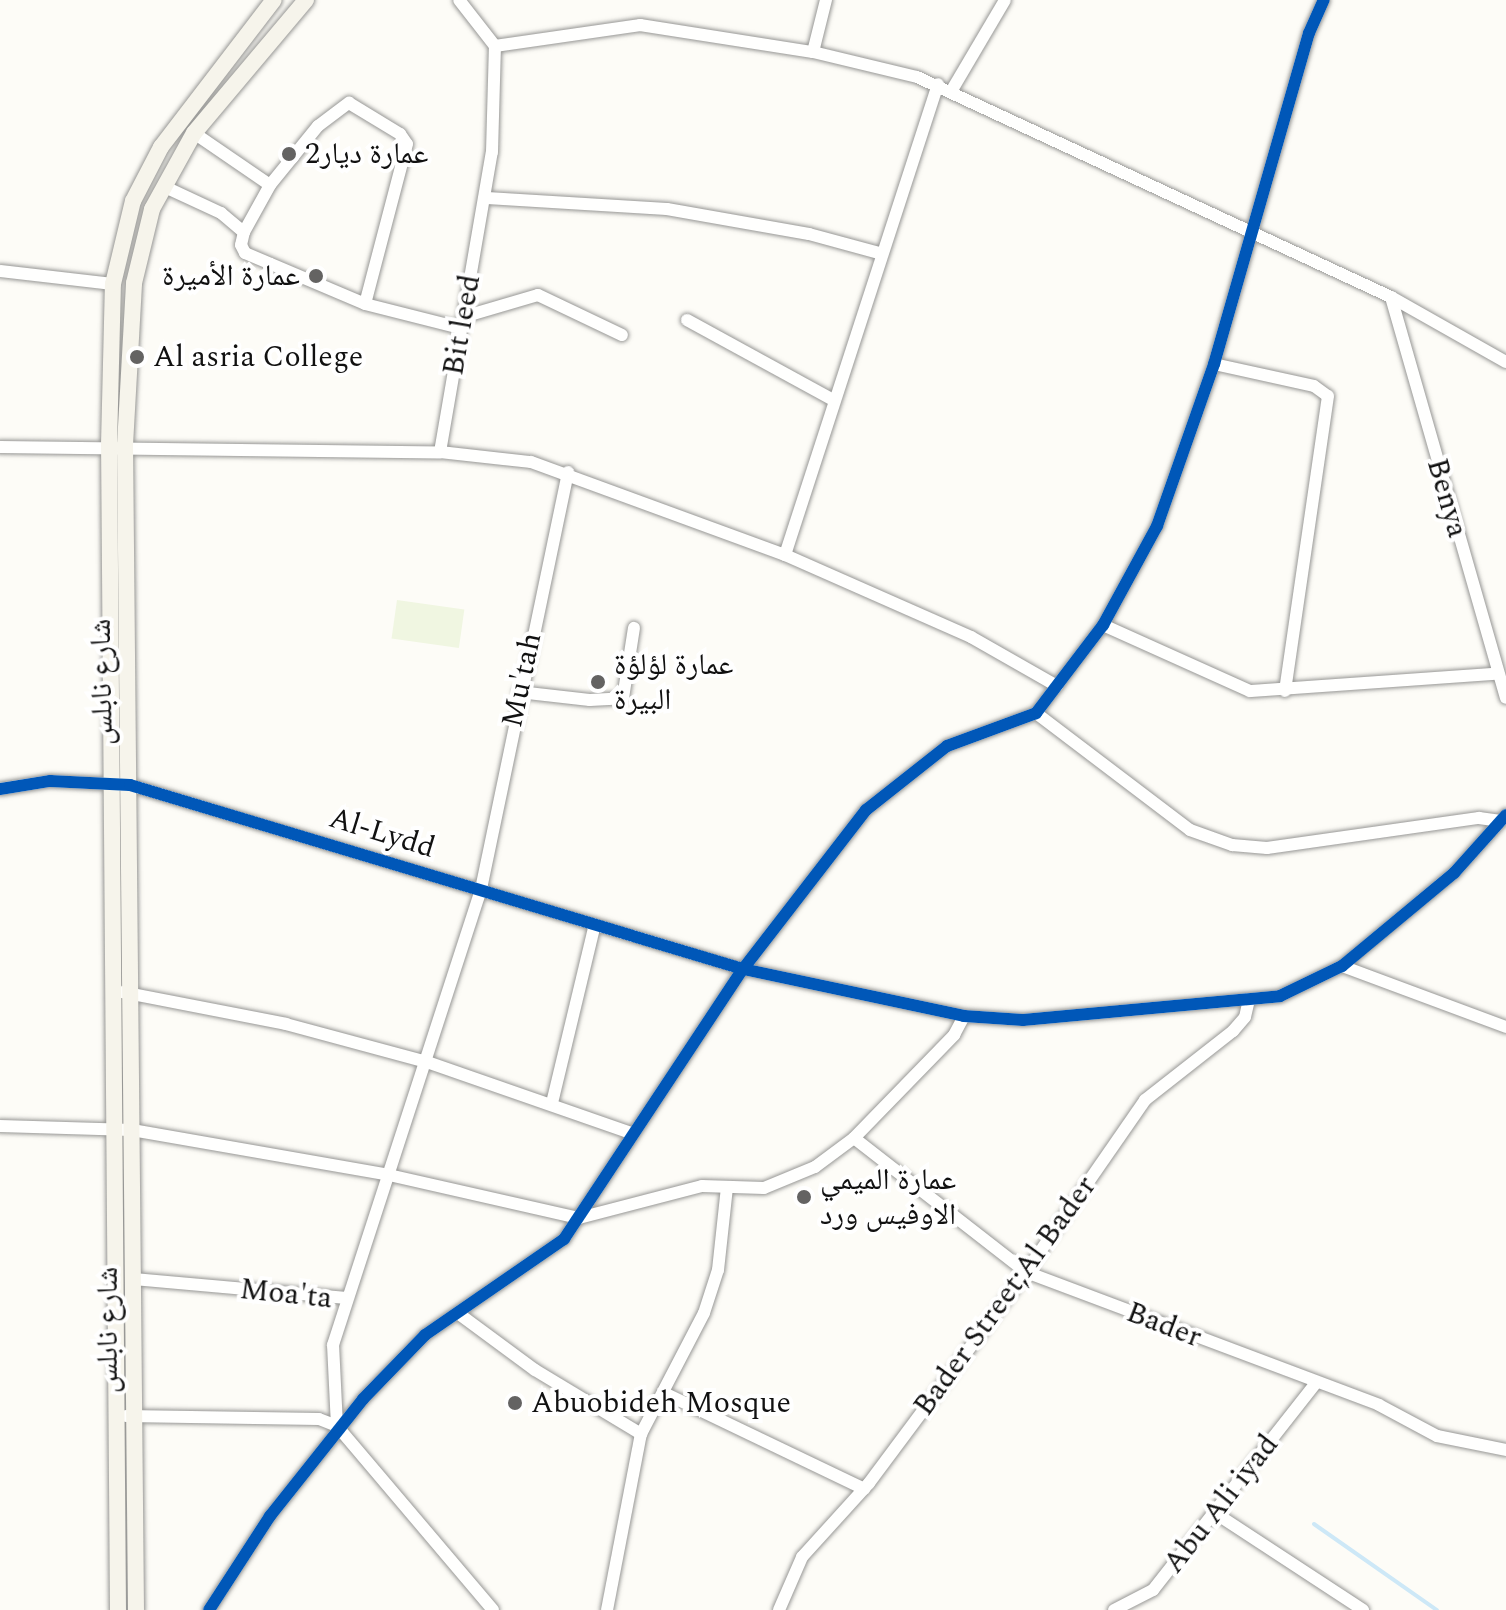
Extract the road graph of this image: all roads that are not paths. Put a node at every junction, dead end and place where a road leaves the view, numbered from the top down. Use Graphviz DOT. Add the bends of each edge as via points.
graph roads {
  1 [pos="274,0"];
  2 [pos="306,0"];
  3 [pos="459,0"];
  4 [pos="826,0"];
  5 [pos="1005,0"];
  6 [pos="1324,0"];
  7 [pos="495,46"];
  8 [pos="813,52"];
  9 [pos="938,84"];
  10 [pos="952,90"];
  11 [pos="194,133"];
  12 [pos="270,185"];
  13 [pos="165,187"];
  14 [pos="487,198"];
  15 [pos="244,232"];
  16 [pos="1252,232"];
  17 [pos="879,253"];
  18 [pos="0,270"];
  19 [pos="113,284"];
  20 [pos="1391,297"];
  21 [pos="365,304"];
  22 [pos="687,320"];
  23 [pos="461,322"];
  24 [pos="622,335"];
  25 [pos="1506,362"];
  26 [pos="1214,364"];
  27 [pos="833,400"];
  28 [pos="117,445"];
  29 [pos="0,447"];
  30 [pos="440,452"];
  31 [pos="568,472"];
  32 [pos="785,555"];
  33 [pos="1103,625"];
  34 [pos="634,628"];
  35 [pos="1496,674"];
  36 [pos="1057,686"];
  37 [pos="1285,691"];
  38 [pos="519,692"];
  39 [pos="1506,698"];
  40 [pos="1036,713"];
  41 [pos="112,783"];
  42 [pos="130,785"];
  43 [pos="0,789"];
  44 [pos="1504,818"];
  45 [pos="481,889"];
  46 [pos="594,928"];
  47 [pos="1342,966"];
  48 [pos="743,969"];
  49 [pos="114,991"];
  50 [pos="132,993"];
  51 [pos="1249,1000"];
  52 [pos="964,1016"];
  53 [pos="1506,1027"];
  54 [pos="427,1062"];
  55 [pos="552,1103"];
  56 [pos="0,1126"];
  57 [pos="114,1129"];
  58 [pos="132,1130"];
  59 [pos="631,1133"];
  60 [pos="854,1138"];
  61 [pos="389,1175"];
  62 [pos="727,1187"];
  63 [pos="579,1218"];
  64 [pos="1026,1272"];
  65 [pos="134,1279"];
  66 [pos="346,1298"];
  67 [pos="459,1314"];
  68 [pos="1315,1384"];
  69 [pos="664,1393"];
  70 [pos="126,1416"];
  71 [pos="337,1426"];
  72 [pos="641,1434"];
  73 [pos="1506,1450"];
  74 [pos="864,1489"];
  75 [pos="1215,1513"];
  76 [pos="492,1609"];
  77 [pos="118,1610"];
  78 [pos="136,1610"];
  79 [pos="209,1610"];
  80 [pos="607,1610"];
  81 [pos="779,1610"];
  82 [pos="1114,1610"];
  83 [pos="1363,1610"];
  1 -- 19 [label="main road, شارع نابلس" via="161,147 133,201"];
  2 -- 11 [label="main road, شارع نابلس"];
  3 -- 7 [label="street"];
  4 -- 8 [label="street"];
  5 -- 10 [label="street"];
  6 -- 16 [label="street" via="1309,33"];
  7 -- 8 [label="street" via="640,25"];
  7 -- 14 [label="street, Bit leed"];
  8 -- 9 [label="street"];
  9 -- 10 [label="street"];
  9 -- 17 [label="street"];
  10 -- 16 [label="street"];
  11 -- 12 [label="street"];
  11 -- 13 [label="main road, شارع نابلس"];
  12 -- 15 [label="street"];
  12 -- 21 [label="street" via="318,126 349,103 400,134 407,144"];
  13 -- 15 [label="street" via="221,213"];
  13 -- 28 [label="main road, شارع نابلس" via="152,209 134,283"];
  14 -- 17 [label="street" via="681,211"];
  14 -- 23 [label="street, Bit leed"];
  15 -- 21 [label="street" via="245,253"];
  16 -- 20 [label="street"];
  16 -- 26 [label="street"];
  17 -- 27 [label="street"];
  18 -- 19 [label="street"];
  19 -- 28 [label="main road, شارع نابلس"];
  20 -- 25 [label="street"];
  20 -- 35 [label="street, Benya"];
  21 -- 23 [label="street"];
  22 -- 27 [label="street"];
  23 -- 24 [label="street" via="538,295"];
  23 -- 30 [label="street, Bit leed"];
  26 -- 33 [label="street" via="1157,526"];
  26 -- 37 [label="street" via="1314,386 1328,396"];
  27 -- 32 [label="street"];
  28 -- 29 [label="street"];
  28 -- 30 [label="street" via="249,452"];
  28 -- 41 [label="main road, شارع نابلس"];
  28 -- 42 [label="main road, شارع نابلس"];
  30 -- 31 [label="street" via="489,455"];
  31 -- 32 [label="street"];
  31 -- 38 [label="street, Mu'tah"];
  32 -- 36 [label="street" via="971,637"];
  33 -- 36 [label="street"];
  33 -- 37 [label="street" via="1250,691"];
  34 -- 38 [label="street" via="623,698"];
  35 -- 37 [label="street"];
  35 -- 39 [label="street, Benya"];
  36 -- 40 [label="street"];
  38 -- 45 [label="street, Mu'tah"];
  40 -- 44 [label="street" via="1190,830 1232,845 1267,848"];
  40 -- 48 [label="street" via="947,746 900,779 834,847"];
  41 -- 42 [label="street, Al-Lydd"];
  41 -- 43 [label="street, Al-Lydd" via="50,781"];
  41 -- 49 [label="main road, شارع نابلس"];
  42 -- 45 [label="street, Al-Lydd"];
  42 -- 50 [label="main road, شارع نابلس"];
  44 -- 47 [label="street, Al-Lydd" via="1454,873"];
  45 -- 46 [label="street, Al-Lydd"];
  45 -- 54 [label="street, Mu'tah"];
  46 -- 48 [label="street, Al-Lydd"];
  46 -- 55 [label="street"];
  47 -- 51 [label="street, Al-Lydd" via="1280,996"];
  47 -- 53 [label="street"];
  48 -- 52 [label="street, Al-Lydd"];
  48 -- 59 [label="street"];
  49 -- 50 [label="street"];
  49 -- 57 [label="main road, شارع نابلس"];
  50 -- 54 [label="street" via="286,1024"];
  50 -- 58 [label="main road, شارع نابلس"];
  51 -- 52 [label="street, Al-Lydd" via="1023,1020"];
  51 -- 64 [label="street, Bader Street;Al Bader" via="1245,1017 1233,1031 1145,1100"];
  52 -- 60 [label="street" via="954,1035"];
  54 -- 55 [label="street"];
  54 -- 61 [label="street, Mu'tah"];
  55 -- 59 [label="street"];
  56 -- 57 [label="street"];
  57 -- 58 [label="street"];
  57 -- 70 [label="main road, شارع نابلس"];
  58 -- 61 [label="street"];
  58 -- 65 [label="main road, شارع نابلس"];
  59 -- 63 [label="street"];
  60 -- 62 [label="street" via="815,1167 764,1188"];
  60 -- 64 [label="street, Bader"];
  61 -- 63 [label="street"];
  61 -- 66 [label="street, Mu'tah"];
  62 -- 63 [label="street" via="702,1186"];
  62 -- 69 [label="street" via="718,1270"];
  63 -- 67 [label="street" via="564,1239 519,1266"];
  64 -- 68 [label="street, Bader"];
  64 -- 74 [label="street, Bader Street;Al Bader"];
  65 -- 66 [label="street, Moa'ta"];
  65 -- 70 [label="main road, شارع نابلس"];
  66 -- 71 [label="street, Moa'ta" via="333,1345"];
  67 -- 71 [label="street" via="425,1335"];
  67 -- 72 [label="street" via="535,1370"];
  68 -- 73 [label="street, Bader" via="1379,1405 1448,1440"];
  68 -- 75 [label="street, Abu Ali iyad"];
  69 -- 72 [label="street"];
  69 -- 74 [label="street"];
  70 -- 71 [label="street" via="319,1419"];
  70 -- 77 [label="main road, شارع نابلس"];
  70 -- 78 [label="main road, شارع نابلس"];
  71 -- 76 [label="street"];
  71 -- 79 [label="street"];
  72 -- 80 [label="street"];
  74 -- 81 [label="street, Bader Street;Al Bader" via="802,1557"];
  75 -- 82 [label="street, Abu Ali iyad" via="1153,1590"];
  75 -- 83 [label="street"];
}
